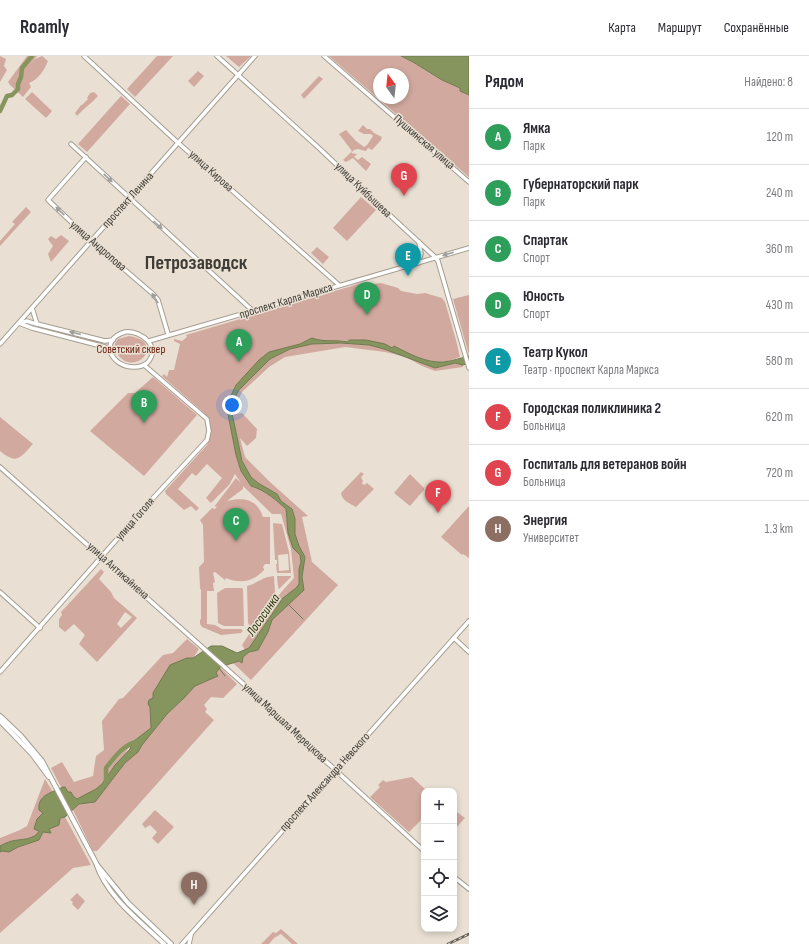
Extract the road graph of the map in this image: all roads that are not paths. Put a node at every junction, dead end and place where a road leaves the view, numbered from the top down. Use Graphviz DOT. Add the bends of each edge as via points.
graph roads {
  1 [pos="84,56"];
  2 [pos="217,56"];
  3 [pos="255,56"];
  4 [pos="324,56"];
  5 [pos="238,75"];
  6 [pos="179,143"];
  7 [pos="71,144"];
  8 [pos="86,157"];
  9 [pos="469,182"];
  10 [pos="130,198"];
  11 [pos="91,241"];
  12 [pos="419,242"];
  13 [pos="469,248"];
  14 [pos="436,258"];
  15 [pos="418,263"];
  16 [pos="339,285"];
  17 [pos="32,308"];
  18 [pos="253,311"];
  19 [pos="19,323"];
  20 [pos="35,323"];
  21 [pos="32,328"];
  22 [pos="168,334"];
  23 [pos="113,340"];
  24 [pos="149,341"];
  25 [pos="0,344"];
  26 [pos="110,351"];
  27 [pos="144,365"];
  28 [pos="469,367"];
  29 [pos="0,468"];
  30 [pos="102,558"];
  31 [pos="0,592"];
  32 [pos="469,621"];
  33 [pos="40,628"];
  34 [pos="454,638"];
  35 [pos="469,652"];
  36 [pos="0,672"];
  37 [pos="234,676"];
  38 [pos="0,716"];
  39 [pos="0,721"];
  40 [pos="335,770"];
  41 [pos="52,781"];
  42 [pos="421,848"];
  43 [pos="96,863"];
  44 [pos="457,880"];
  45 [pos="469,890"];
  46 [pos="191,934"];
  47 [pos="164,944"];
  48 [pos="170,944"];
  49 [pos="182,944"];
  50 [pos="189,944"];
  1 -- 6 [label="main road, улица Кирова"];
  2 -- 5 [label="main road, улица Куйбышева"];
  3 -- 5 [label="main road, проспект Ленина"];
  4 -- 9 [label="main road, Пушкинская улица"];
  5 -- 6 [label="main road, проспект Ленина"];
  5 -- 12 [label="main road, улица Куйбышева"];
  6 -- 10 [label="main road, проспект Ленина"];
  6 -- 16 [label="main road, улица Кирова"];
  7 -- 8 [label="main road"];
  8 -- 10 [label="main road, one-way"];
  11 -- 8 [label="main road, улица Андропова, one-way" via="48,200"];
  10 -- 11 [label="main road, проспект Ленина"];
  10 -- 18 [label="main road, one-way"];
  11 -- 17 [label="main road, проспект Ленина"];
  22 -- 11 [label="main road, улица Андропова, one-way" via="158,300"];
  12 -- 14 [label="main road, улица Куйбышева"];
  12 -- 15 [label="main road" via="421,254"];
  13 -- 14 [label="main road, проспект Карла Маркса, one-way"];
  14 -- 15 [label="main road, проспект Карла Маркса"];
  14 -- 28 [label="main road, улица Куйбышева"];
  15 -- 16 [label="main road, проспект Карла Маркса"];
  16 -- 18 [label="main road, проспект Карла Маркса"];
  17 -- 19 [label="main road, проспект Ленина"];
  17 -- 20 [label="main road"];
  18 -- 22 [label="main road, проспект Карла Маркса"];
  19 -- 20 [label="main road"];
  19 -- 21 [label="main road"];
  19 -- 25 [label="main road, проспект Ленина"];
  20 -- 21 [label="main road" via="31,325"];
  23 -- 20 [label="main road, one-way" via="105,341"];
  21 -- 26 [label="main road" via="101,346"];
  22 -- 24 [label="main road, проспект Карла Маркса"];
  23 -- 24 [label="main road" via="121,334 130,332 137,333"];
  23 -- 26 [label="main road"];
  24 -- 27 [label="main road" via="151,354"];
  26 -- 27 [label="main road" via="121,365"];
  27 -- 30 [label="main road, улица Гоголя" via="207,419 209,431 207,440"];
  29 -- 30 [label="main road, улица Антикайнена"];
  30 -- 33 [label="main road, улица Гоголя"];
  30 -- 37 [label="main road, улица Антикайнена"];
  31 -- 33 [label="main road"];
  32 -- 34 [label="main road, проспект Александра Невского"];
  33 -- 36 [label="main road, улица Гоголя"];
  34 -- 35 [label="main road"];
  34 -- 40 [label="main road, проспект Александра Невского"];
  37 -- 40 [label="main road, улица Маршала Мерецкова"];
  38 -- 41 [label="main road" via="35,751"];
  39 -- 41 [label="main road" via="32,754"];
  40 -- 42 [label="main road, улица Маршала Мерецкова"];
  40 -- 46 [label="main road, проспект Александра Невского"];
  41 -- 43 [label="main road"];
  43 -- 47 [label="main road" via="98,872 112,894"];
  43 -- 48 [label="main road" via="128,903"];
  44 -- 45 [label="main road"];
  46 -- 49 [label="main road, проспект Александра Невского"];
  46 -- 50 [label="main road"];
}
